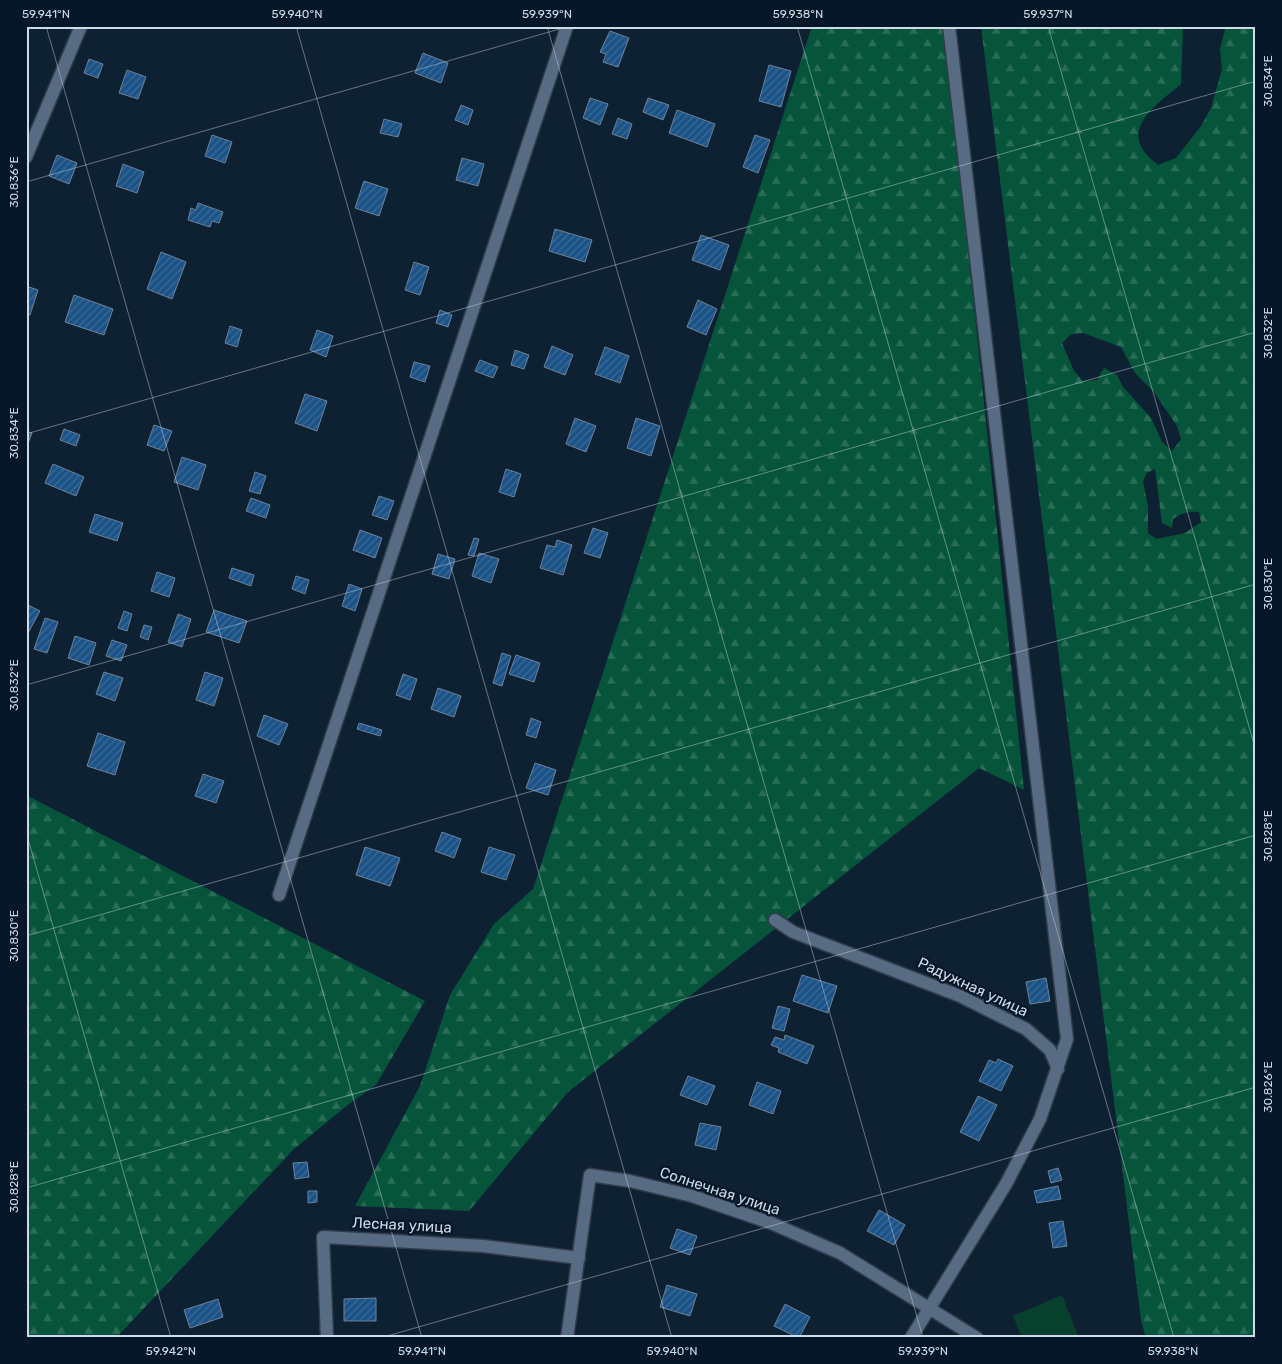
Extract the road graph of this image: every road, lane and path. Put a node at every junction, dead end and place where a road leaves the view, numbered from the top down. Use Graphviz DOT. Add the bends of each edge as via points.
graph roads {
  1 [pos="81,26"];
  2 [pos="567,26"];
  3 [pos="949,26"];
  4 [pos="26,157"];
  5 [pos="279,895"];
  6 [pos="775,920"];
  7 [pos="1058,1069"];
  8 [pos="579,1258"];
  9 [pos="931,1308"];
  10 [pos="327,1338"];
  11 [pos="567,1338"];
  12 [pos="911,1338"];
  13 [pos="976,1338"];
  1 -- 4 [label="street"];
  2 -- 5 [label="street"];
  3 -- 7 [label="street" via="1067,1039"];
  6 -- 7 [label="street, Радужная улица" via="793,932 960,996 1026,1029 1050,1050"];
  7 -- 9 [label="street" via="1040,1119 1006,1184"];
  8 -- 9 [label="street, Солнечная улица" via="590,1175 692,1196 771,1223 840,1253"];
  8 -- 10 [label="street, Лесная улица" via="483,1246 323,1237"];
  8 -- 11 [label="street, Солнечная улица"];
  9 -- 12 [label="street"];
  9 -- 13 [label="street, Солнечная улица"];
}
